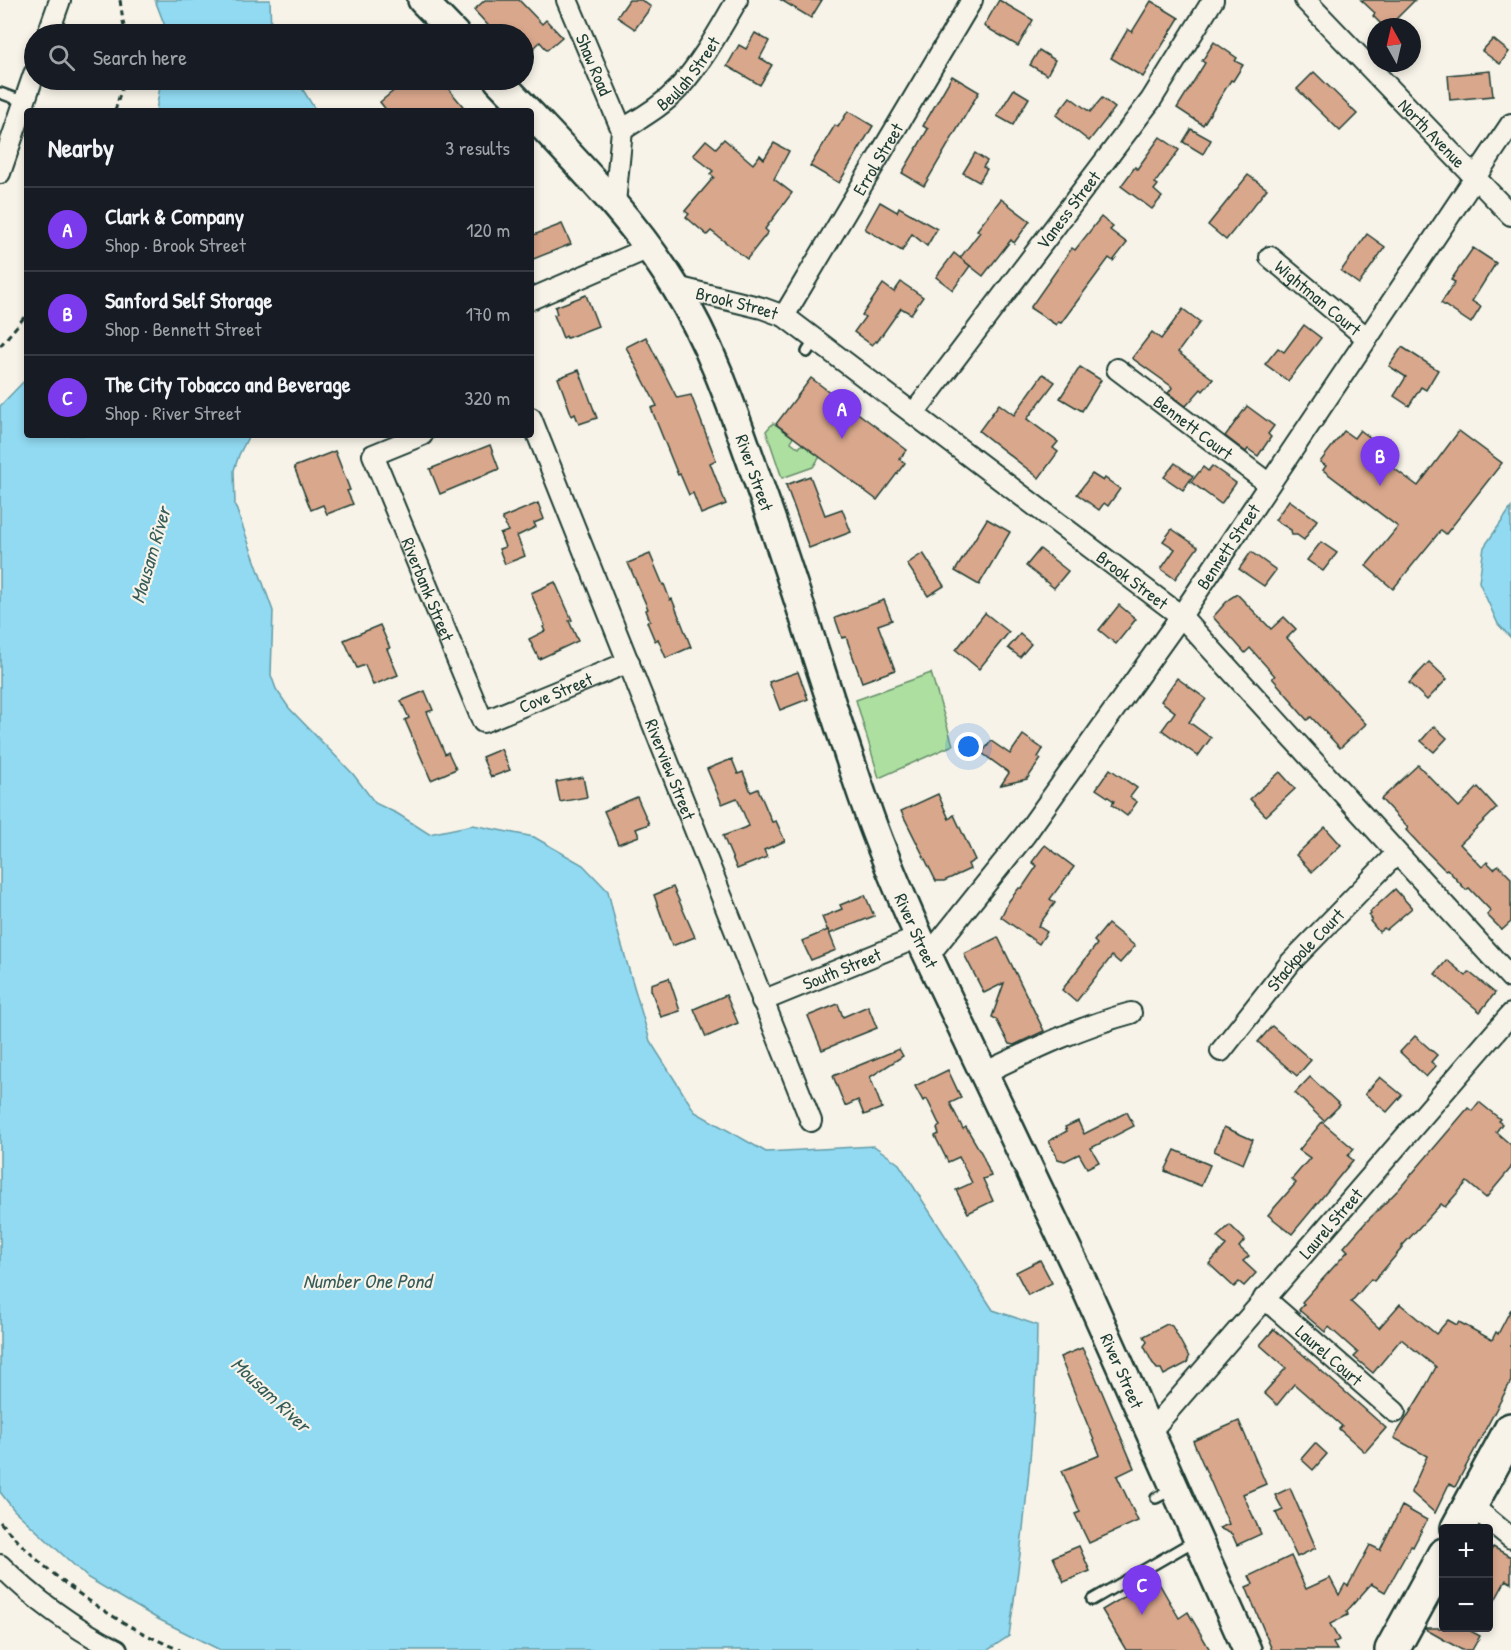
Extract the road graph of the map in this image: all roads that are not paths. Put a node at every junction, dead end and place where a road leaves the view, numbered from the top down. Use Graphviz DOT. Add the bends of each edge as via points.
graph roads {
  1 [pos="60,0"];
  2 [pos="422,0"];
  3 [pos="567,0"];
  4 [pos="737,0"];
  5 [pos="972,0"];
  6 [pos="1214,0"];
  7 [pos="1305,0"];
  8 [pos="52,24"];
  9 [pos="445,24"];
  10 [pos="29,90"];
  11 [pos="508,90"];
  12 [pos="0,93"];
  13 [pos="25,102"];
  14 [pos="525,108"];
  15 [pos="534,117"];
  16 [pos="1511,124"];
  17 [pos="622,130"];
  18 [pos="0,173"];
  19 [pos="1476,178"];
  20 [pos="615,203"];
  21 [pos="1511,215"];
  22 [pos="649,248"];
  23 [pos="1270,256"];
  24 [pos="676,287"];
  25 [pos="534,298"];
  26 [pos="784,316"];
  27 [pos="1367,338"];
  28 [pos="1117,369"];
  29 [pos="915,413"];
  30 [pos="534,426"];
  31 [pos="415,438"];
  32 [pos="1269,484"];
  33 [pos="1181,616"];
  34 [pos="628,663"];
  35 [pos="483,723"];
  36 [pos="1396,854"];
  37 [pos="924,947"];
  38 [pos="1511,978"];
  39 [pos="762,1001"];
  40 [pos="1131,1013"];
  41 [pos="1511,1014"];
  42 [pos="1221,1051"];
  43 [pos="984,1073"];
  44 [pos="811,1121"];
  45 [pos="1264,1298"];
  46 [pos="1395,1412"];
  47 [pos="1511,1430"];
  48 [pos="1150,1432"];
  49 [pos="1465,1517"];
  50 [pos="1511,1538"];
  51 [pos="1197,1540"];
  52 [pos="1439,1562"];
  53 [pos="0,1565"];
  54 [pos="1092,1600"];
  55 [pos="117,1650"];
  56 [pos="1247,1650"];
  57 [pos="1392,1650"];
  1 -- 8 [label="street"];
  2 -- 9 [label="street"];
  3 -- 17 [label="street, Shaw Road"];
  4 -- 17 [label="street, Beulah Street" via="677,89"];
  5 -- 26 [label="street, Errol Street"];
  6 -- 29 [label="street, Vaness Street" via="1151,100"];
  7 -- 19 [label="street, North Avenue"];
  10 -- 13 [label="street"];
  11 -- 14 [label="street"];
  12 -- 13 [label="lane"];
  13 -- 18 [label="street"];
  15 -- 20 [label="street, River Street"];
  16 -- 19 [label="street, Bennett Street"];
  17 -- 20 [label="street"];
  19 -- 21 [label="street, North Avenue"];
  19 -- 27 [label="street, Bennett Street"];
  20 -- 22 [label="street, River Street"];
  22 -- 24 [label="street, River Street"];
  22 -- 25 [label="street"];
  23 -- 27 [label="street, Wightman Court"];
  24 -- 26 [label="street, Brook Street"];
  24 -- 37 [label="street, River Street" via="733,408 867,810"];
  26 -- 29 [label="street, Brook Street" via="811,346"];
  27 -- 32 [label="street, Bennett Street" via="1334,400 1292,462"];
  28 -- 32 [label="street, Bennett Court"];
  29 -- 33 [label="street, Brook Street"];
  30 -- 34 [label="street, Riverview Street"];
  31 -- 35 [label="street, Riverbank Street" via="373,455"];
  32 -- 33 [label="street, Bennett Street"];
  33 -- 36 [label="street, Brook Street"];
  33 -- 37 [label="street, Bennett Street" via="1025,835"];
  34 -- 35 [label="street, Cove Street"];
  34 -- 39 [label="street, Riverview Street"];
  36 -- 38 [label="street, Brook Street"];
  36 -- 42 [label="street, Stackpole Court" via="1291,962"];
  37 -- 39 [label="street, South Street"];
  37 -- 43 [label="street, River Street"];
  39 -- 44 [label="street, Riverview Street"];
  40 -- 43 [label="street" via="1072,1032"];
  41 -- 45 [label="street, Laurel Street"];
  43 -- 48 [label="street, River Street"];
  45 -- 46 [label="street, Laurel Court"];
  45 -- 48 [label="street, Laurel Street"];
  47 -- 49 [label="highway"];
  48 -- 51 [label="street, River Street" via="1165,1493"];
  49 -- 50 [label="street"];
  51 -- 54 [label="lane"];
  51 -- 56 [label="street, River Street"];
  52 -- 57 [label="highway"];
  53 -- 55 [label="street" via="53,1610"];
}
